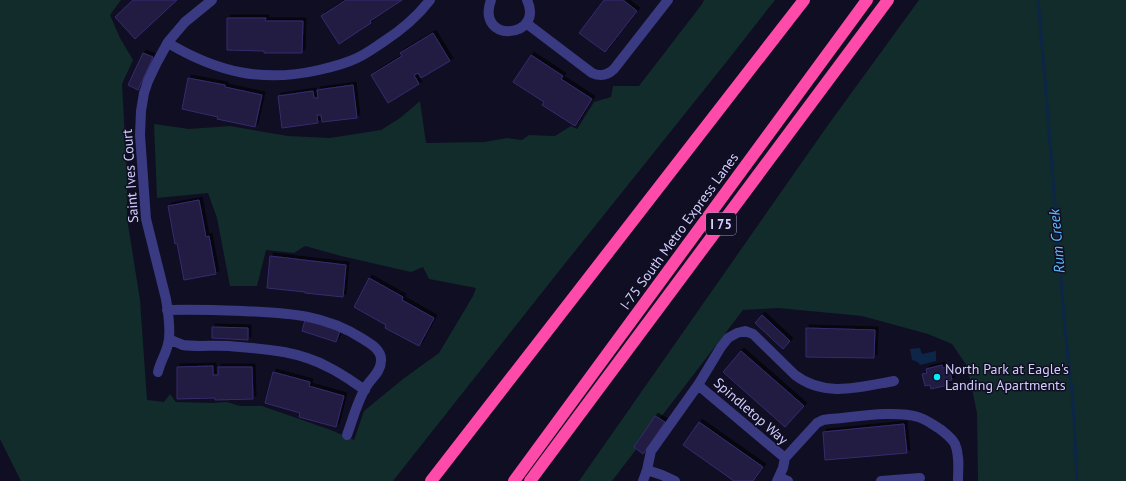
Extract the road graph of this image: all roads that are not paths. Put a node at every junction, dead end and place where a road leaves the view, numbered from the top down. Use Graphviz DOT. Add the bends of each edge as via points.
graph roads {
  1 [pos="212,0"];
  2 [pos="430,0"];
  3 [pos="490,0"];
  4 [pos="528,0"];
  5 [pos="804,0"];
  6 [pos="867,0"];
  7 [pos="888,0"];
  8 [pos="664,1"];
  9 [pos="526,23"];
  10 [pos="168,43"];
  11 [pos="167,310"];
  12 [pos="169,339"];
  13 [pos="158,372"];
  14 [pos="894,381"];
  15 [pos="698,385"];
  16 [pos="364,390"];
  17 [pos="347,435"];
  18 [pos="554,449"];
  19 [pos="785,458"];
  20 [pos="647,470"];
  21 [pos="920,478"];
  22 [pos="781,480"];
  23 [pos="431,481"];
  24 [pos="514,481"];
  25 [pos="530,481"];
  26 [pos="540,481"];
  27 [pos="643,481"];
  28 [pos="675,481"];
  29 [pos="881,481"];
  30 [pos="958,481"];
  1 -- 10 [label="street, Saint Ives Court" via="185,22"];
  2 -- 10 [label="street" via="398,32 366,53 343,64 306,73 278,76 243,73 203,61"];
  3 -- 9 [label="street" via="489,16 492,24 498,29 513,31"];
  4 -- 9 [label="street" via="530,11"];
  5 -- 23 [label="highway"];
  6 -- 24 [label="highway, I-75 South Metro Express Lanes"];
  7 -- 18 [label="highway, I 75"];
  8 -- 9 [label="street" via="614,69 603,75 592,73"];
  10 -- 11 [label="street, Saint Ives Court" via="146,88 140,130 146,219"];
  11 -- 12 [label="street, Saint Ives Court"];
  11 -- 16 [label="street" via="289,313 332,323 358,336 380,353 380,368"];
  12 -- 13 [label="street, Saint Ives Court"];
  12 -- 16 [label="street" via="184,345 253,348 292,353 329,367"];
  14 -- 15 [label="street, Spindletop Way" via="841,389 808,384 795,375 753,334 745,331 732,335 725,342"];
  15 -- 19 [label="street, Spindletop Way"];
  15 -- 20 [label="street, Spindletop Way" via="651,451"];
  16 -- 17 [label="street"];
  18 -- 25 [label="highway, I 75"];
  18 -- 26 [label="highway"];
  19 -- 22 [label="street, Spindletop Way"];
  19 -- 30 [label="street, Spindletop Way" via="812,428 823,420 904,414 919,417 948,435 955,444"];
  20 -- 27 [label="street, Spindletop Way"];
  20 -- 28 [label="street"];
  21 -- 29 [label="street"];
}
